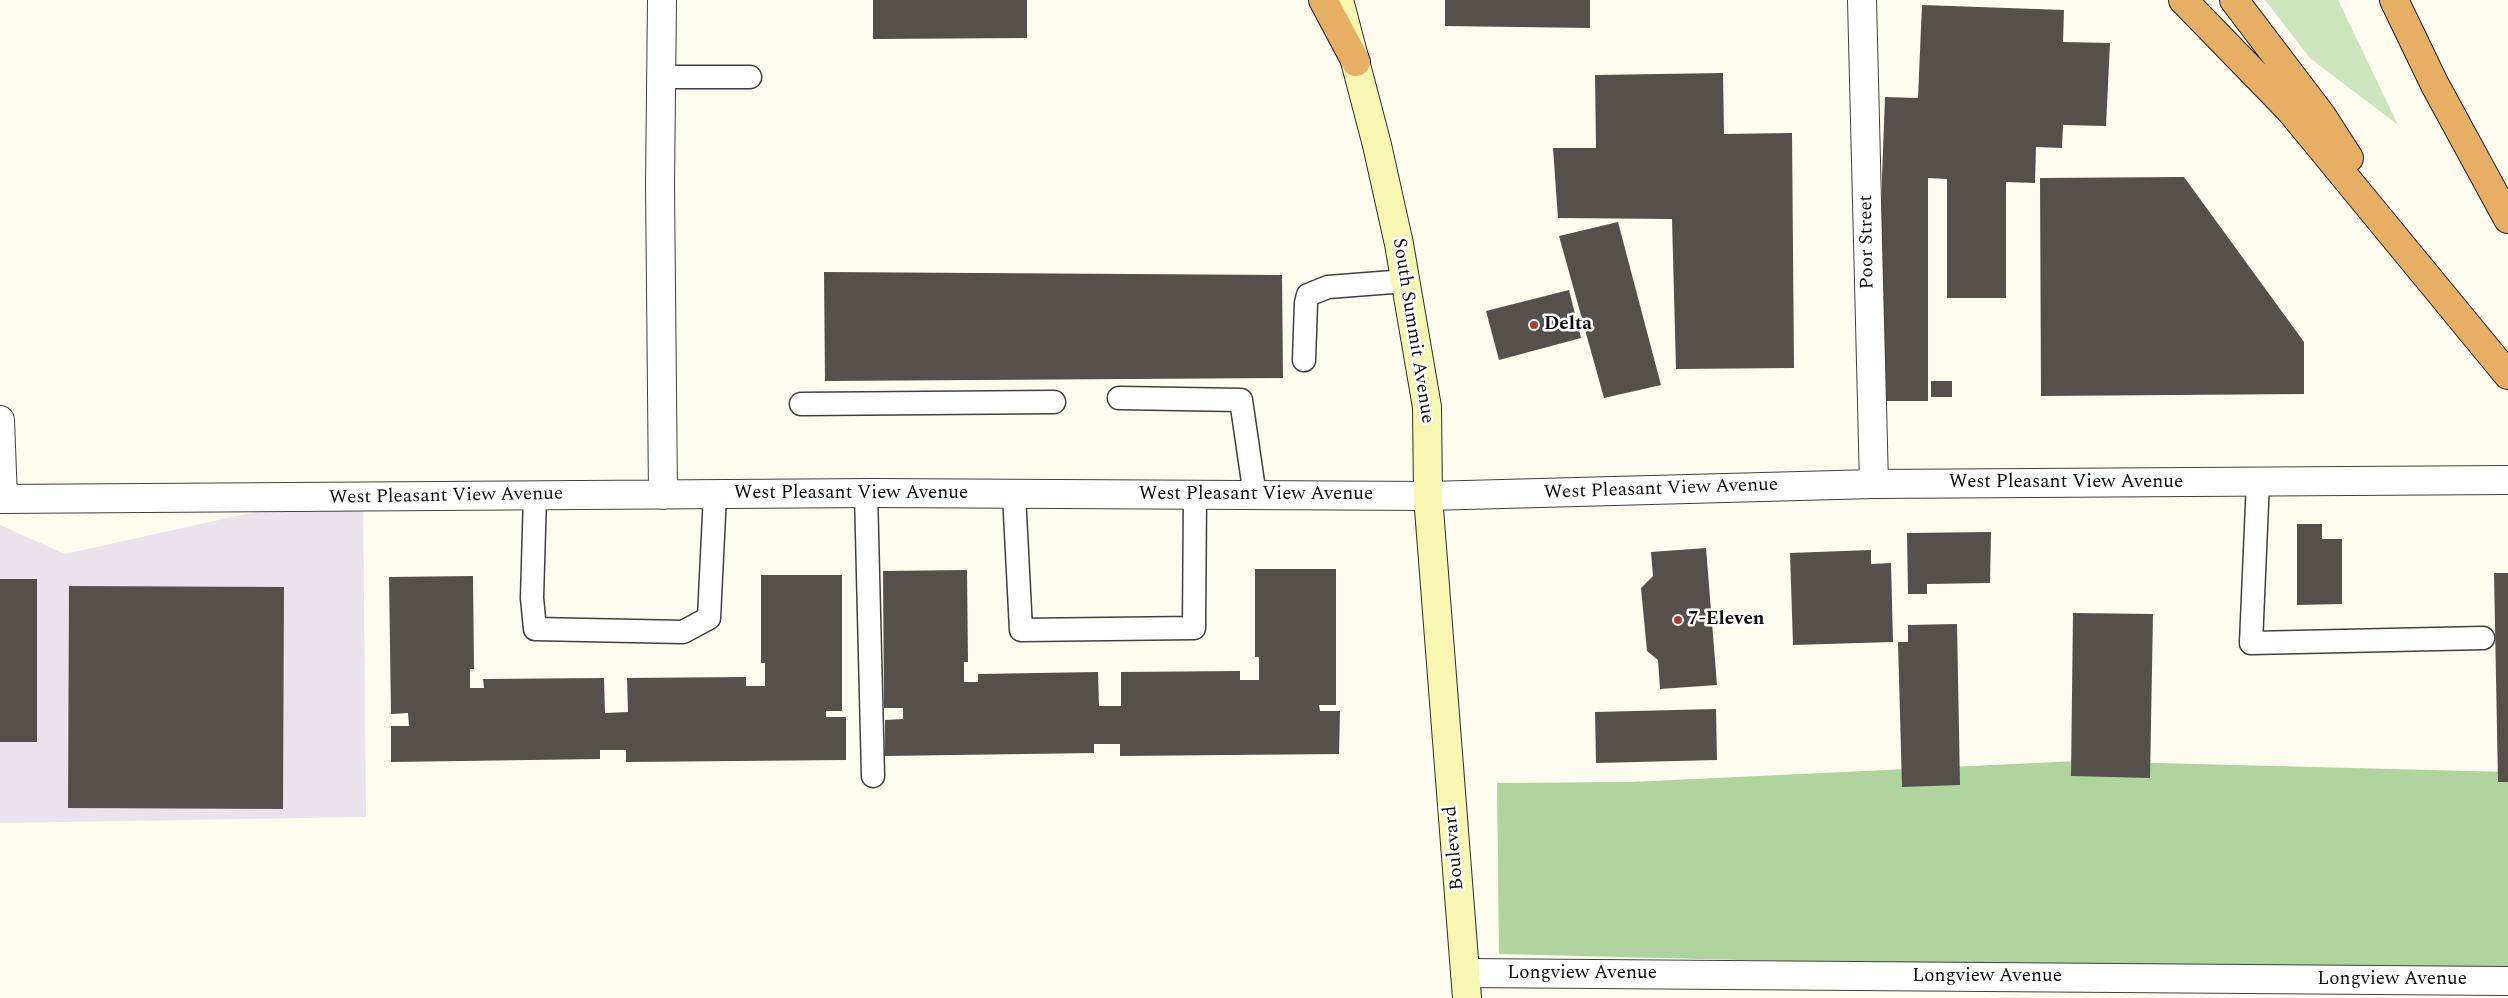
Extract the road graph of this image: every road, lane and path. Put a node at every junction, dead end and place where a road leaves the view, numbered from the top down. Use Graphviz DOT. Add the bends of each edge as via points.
graph roads {
  1 [pos="662,0"];
  2 [pos="1323,0"];
  3 [pos="1339,0"];
  4 [pos="1862,0"];
  5 [pos="2183,0"];
  6 [pos="2234,0"];
  7 [pos="2394,0"];
  8 [pos="1356,62"];
  9 [pos="661,77"];
  10 [pos="750,77"];
  11 [pos="2508,219"];
  12 [pos="2423,272"];
  13 [pos="1406,281"];
  14 [pos="1304,360"];
  15 [pos="2508,375"];
  16 [pos="1119,398"];
  17 [pos="1054,402"];
  18 [pos="802,404"];
  19 [pos="0,420"];
  20 [pos="2508,480"];
  21 [pos="2258,481"];
  22 [pos="1874,484"];
  23 [pos="866,493"];
  24 [pos="715,494"];
  25 [pos="1014,494"];
  26 [pos="663,495"];
  27 [pos="1195,495"];
  28 [pos="535,496"];
  29 [pos="1255,496"];
  30 [pos="1428,496"];
  31 [pos="2,499"];
  32 [pos="2483,638"];
  33 [pos="1443,698"];
  34 [pos="873,776"];
  35 [pos="2508,981"];
  36 [pos="1466,986"];
  1 -- 9 [label="street"];
  2 -- 8 [label="highway"];
  3 -- 8 [label="street, South Summit Avenue"];
  4 -- 22 [label="street, Poor Street"];
  5 -- 12 [label="highway" via="2290,110"];
  6 -- 12 [label="highway" via="2322,116"];
  7 -- 11 [label="highway" via="2435,85"];
  8 -- 13 [label="street, South Summit Avenue"];
  9 -- 10 [label="lane"];
  9 -- 26 [label="street"];
  12 -- 15 [label="highway"];
  13 -- 14 [label="lane" via="1328,287 1308,295"];
  13 -- 30 [label="street, South Summit Avenue" via="1427,407"];
  16 -- 29 [label="lane" via="1241,400"];
  17 -- 18 [label="lane"];
  19 -- 31 [label="street"];
  20 -- 21 [label="street, West Pleasant View Avenue"];
  21 -- 22 [label="street, West Pleasant View Avenue"];
  21 -- 32 [label="lane" via="2251,643"];
  22 -- 30 [label="street, West Pleasant View Avenue"];
  23 -- 24 [label="street, West Pleasant View Avenue"];
  23 -- 25 [label="street, West Pleasant View Avenue"];
  23 -- 34 [label="lane"];
  24 -- 26 [label="street, West Pleasant View Avenue"];
  24 -- 28 [label="lane" via="709,618 683,632 535,629 532,598"];
  25 -- 27 [label="street, West Pleasant View Avenue"];
  25 -- 27 [label="lane" via="1021,630 1194,628"];
  26 -- 28 [label="street, West Pleasant View Avenue"];
  27 -- 29 [label="street, West Pleasant View Avenue"];
  28 -- 31 [label="street, West Pleasant View Avenue"];
  29 -- 30 [label="street, West Pleasant View Avenue"];
  30 -- 33 [label="street, South Summit Avenue"];
  33 -- 36 [label="street, Boulevard"];
  35 -- 36 [label="street, Longview Avenue"];
}
